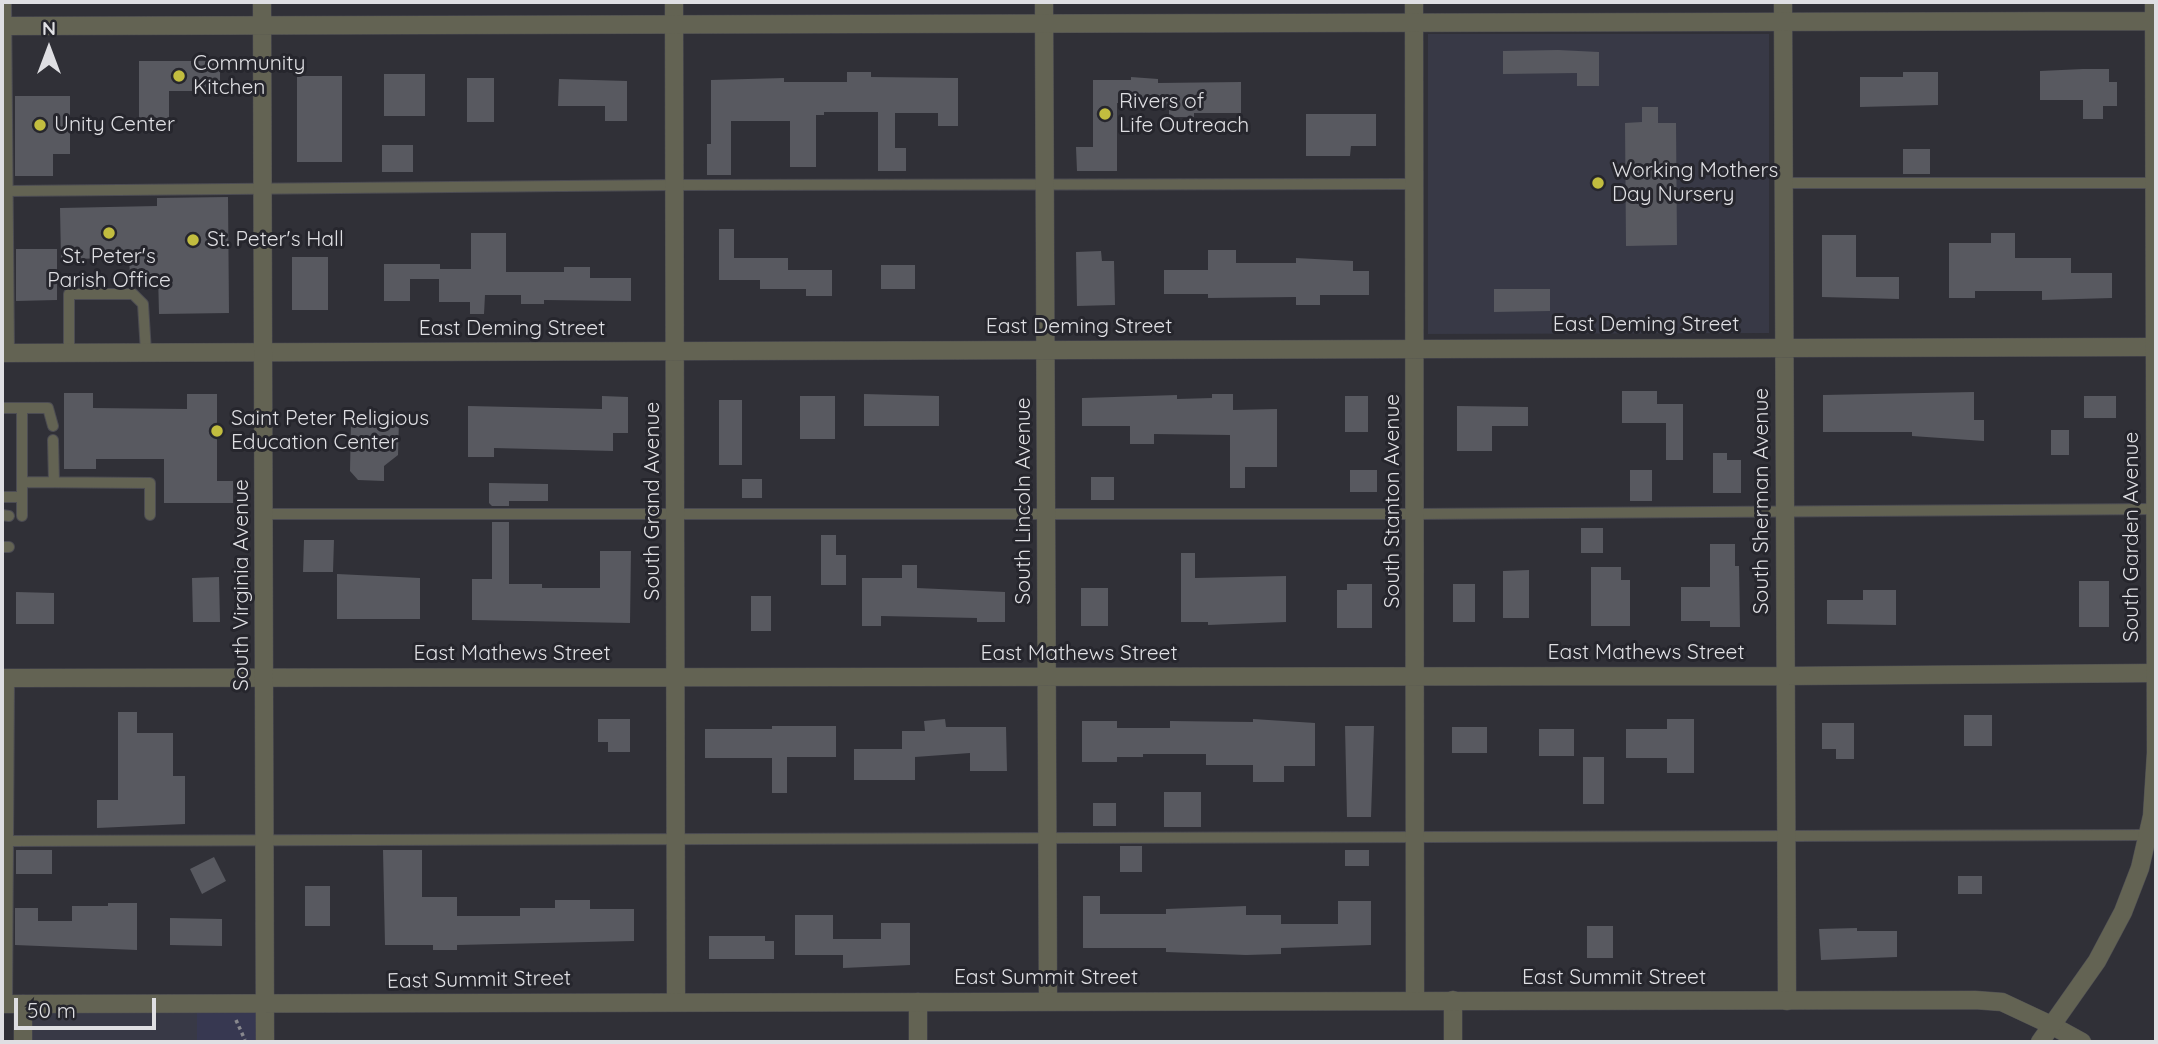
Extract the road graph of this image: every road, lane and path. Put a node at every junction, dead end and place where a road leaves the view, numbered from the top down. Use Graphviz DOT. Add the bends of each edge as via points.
graph roads {
  1 [pos="6,2"];
  2 [pos="262,2"];
  3 [pos="674,2"];
  4 [pos="1044,2"];
  5 [pos="1414,2"];
  6 [pos="1783,2"];
  7 [pos="2154,2"];
  8 [pos="2155,20"];
  9 [pos="1044,22"];
  10 [pos="1414,22"];
  11 [pos="262,23"];
  12 [pos="1783,23"];
  13 [pos="674,25"];
  14 [pos="4,26"];
  15 [pos="1784,183"];
  16 [pos="2155,183"];
  17 [pos="1415,184"];
  18 [pos="675,185"];
  19 [pos="1046,185"];
  20 [pos="264,189"];
  21 [pos="8,191"];
  22 [pos="1785,347"];
  23 [pos="2155,347"];
  24 [pos="1416,349"];
  25 [pos="1047,350"];
  26 [pos="265,351"];
  27 [pos="69,352"];
  28 [pos="146,352"];
  29 [pos="5,353"];
  30 [pos="675,353"];
  31 [pos="2,408"];
  32 [pos="22,408"];
  33 [pos="53,426"];
  34 [pos="53,440"];
  35 [pos="22,482"];
  36 [pos="54,482"];
  37 [pos="2,497"];
  38 [pos="22,497"];
  39 [pos="2155,509"];
  40 [pos="1785,512"];
  41 [pos="265,514"];
  42 [pos="1047,514"];
  43 [pos="1416,514"];
  44 [pos="150,515"];
  45 [pos="675,515"];
  46 [pos="22,516"];
  47 [pos="2156,673"];
  48 [pos="676,676"];
  49 [pos="1416,676"];
  50 [pos="1785,676"];
  51 [pos="264,677"];
  52 [pos="1047,677"];
  53 [pos="5,678"];
  54 [pos="2148,835"];
  55 [pos="1416,837"];
  56 [pos="1786,837"];
  57 [pos="1048,838"];
  58 [pos="676,840"];
  59 [pos="8,841"];
  60 [pos="264,841"];
  61 [pos="1415,1000"];
  62 [pos="1452,1000"];
  63 [pos="676,1001"];
  64 [pos="1048,1001"];
  65 [pos="1787,1001"];
  66 [pos="918,1002"];
  67 [pos="11,1004"];
  68 [pos="235,1004"];
  69 [pos="264,1005"];
  70 [pos="2051,1026"];
  71 [pos="23,1042"];
  72 [pos="246,1042"];
  73 [pos="265,1042"];
  74 [pos="918,1042"];
  75 [pos="1452,1042"];
  76 [pos="2040,1042"];
  77 [pos="2082,1042"];
  1 -- 14 [label="lane"];
  2 -- 11 [label="street, South Virginia Avenue"];
  3 -- 13 [label="street, South Grand Avenue"];
  4 -- 9 [label="street, South Lincoln Avenue"];
  5 -- 10 [label="street, South Stanton Avenue"];
  6 -- 12 [label="street, South Sherman Avenue"];
  7 -- 8 [label="street, South Garden Avenue"];
  8 -- 12 [label="street"];
  8 -- 16 [label="street, South Garden Avenue"];
  9 -- 10 [label="street"];
  9 -- 13 [label="street"];
  9 -- 19 [label="street, South Lincoln Avenue"];
  10 -- 12 [label="street"];
  10 -- 17 [label="street, South Stanton Avenue"];
  11 -- 13 [label="street"];
  11 -- 14 [label="street"];
  11 -- 20 [label="street, South Virginia Avenue"];
  12 -- 15 [label="street, South Sherman Avenue"];
  13 -- 18 [label="street, South Grand Avenue"];
  14 -- 21 [label="lane"];
  15 -- 16 [label="lane"];
  15 -- 22 [label="street, South Sherman Avenue"];
  16 -- 23 [label="street, South Garden Avenue"];
  17 -- 19 [label="lane"];
  17 -- 24 [label="street, South Stanton Avenue"];
  18 -- 19 [label="lane"];
  18 -- 20 [label="lane"];
  18 -- 30 [label="street, South Grand Avenue"];
  19 -- 25 [label="street, South Lincoln Avenue"];
  20 -- 21 [label="lane"];
  20 -- 26 [label="street, South Virginia Avenue"];
  21 -- 29 [label="lane"];
  22 -- 23 [label="street, East Deming Street"];
  22 -- 24 [label="street, East Deming Street"];
  22 -- 40 [label="street, South Sherman Avenue"];
  23 -- 39 [label="street, South Garden Avenue"];
  24 -- 25 [label="street, East Deming Street"];
  24 -- 43 [label="street, South Stanton Avenue"];
  25 -- 30 [label="street, East Deming Street"];
  25 -- 42 [label="street, South Lincoln Avenue"];
  26 -- 28 [label="street, East Deming Street"];
  26 -- 30 [label="street, East Deming Street"];
  26 -- 41 [label="street, South Virginia Avenue"];
  27 -- 28 [label="street, East Deming Street"];
  27 -- 28 [label="lane" via="69,295 133,295 143,304"];
  27 -- 29 [label="street, East Deming Street"];
  30 -- 45 [label="street, South Grand Avenue"];
  31 -- 32 [label="lane"];
  32 -- 33 [label="lane" via="48,408"];
  32 -- 35 [label="lane"];
  34 -- 36 [label="lane"];
  35 -- 36 [label="lane"];
  35 -- 38 [label="lane"];
  36 -- 44 [label="lane" via="150,483"];
  37 -- 38 [label="lane"];
  38 -- 46 [label="lane"];
  39 -- 40 [label="lane"];
  39 -- 47 [label="street, South Garden Avenue"];
  40 -- 43 [label="lane"];
  40 -- 50 [label="street, South Sherman Avenue"];
  41 -- 45 [label="lane"];
  41 -- 51 [label="street, South Virginia Avenue"];
  42 -- 43 [label="lane"];
  42 -- 45 [label="lane"];
  42 -- 52 [label="street, South Lincoln Avenue"];
  43 -- 49 [label="street, South Stanton Avenue"];
  45 -- 48 [label="street, South Grand Avenue"];
  47 -- 50 [label="street, East Mathews Street"];
  47 -- 54 [label="street, South Garden Avenue" via="2155,778"];
  48 -- 51 [label="street, East Mathews Street"];
  48 -- 52 [label="street, East Mathews Street"];
  48 -- 58 [label="street, South Grand Avenue"];
  49 -- 50 [label="street, East Mathews Street"];
  49 -- 52 [label="street, East Mathews Street"];
  49 -- 55 [label="street, South Stanton Avenue"];
  50 -- 56 [label="street, South Sherman Avenue"];
  51 -- 53 [label="street, East Mathews Street"];
  51 -- 60 [label="street, South Virginia Avenue"];
  52 -- 57 [label="street, South Lincoln Avenue"];
  53 -- 59 [label="lane"];
  54 -- 56 [label="lane"];
  54 -- 70 [label="street, South Garden Avenue" via="2134,885 2109,941"];
  55 -- 56 [label="lane"];
  55 -- 57 [label="lane"];
  55 -- 61 [label="street, South Stanton Avenue"];
  56 -- 65 [label="street, South Sherman Avenue"];
  57 -- 58 [label="lane"];
  57 -- 64 [label="street, South Lincoln Avenue"];
  58 -- 60 [label="lane"];
  58 -- 63 [label="street, South Grand Avenue"];
  59 -- 60 [label="lane"];
  59 -- 67 [label="lane"];
  60 -- 69 [label="street, South Virginia Avenue"];
  61 -- 62 [label="street, East Summit Street"];
  61 -- 64 [label="street, East Summit Street"];
  62 -- 65 [label="street, East Summit Street"];
  62 -- 75 [label="street"];
  63 -- 66 [label="street, East Summit Street"];
  63 -- 69 [label="street, East Summit Street"];
  64 -- 66 [label="street, East Summit Street"];
  65 -- 70 [label="street, East Summit Street" via="1991,1001 2010,1005"];
  66 -- 74 [label="street"];
  67 -- 68 [label="street, East Summit Street"];
  67 -- 71 [label="street"];
  68 -- 69 [label="street, East Summit Street"];
  68 -- 72 [label="path" via="236,1023"];
  69 -- 73 [label="street, South Virginia Avenue"];
  70 -- 76 [label="street, South Garden Avenue"];
  70 -- 77 [label="street, East Summit Street"];
}
